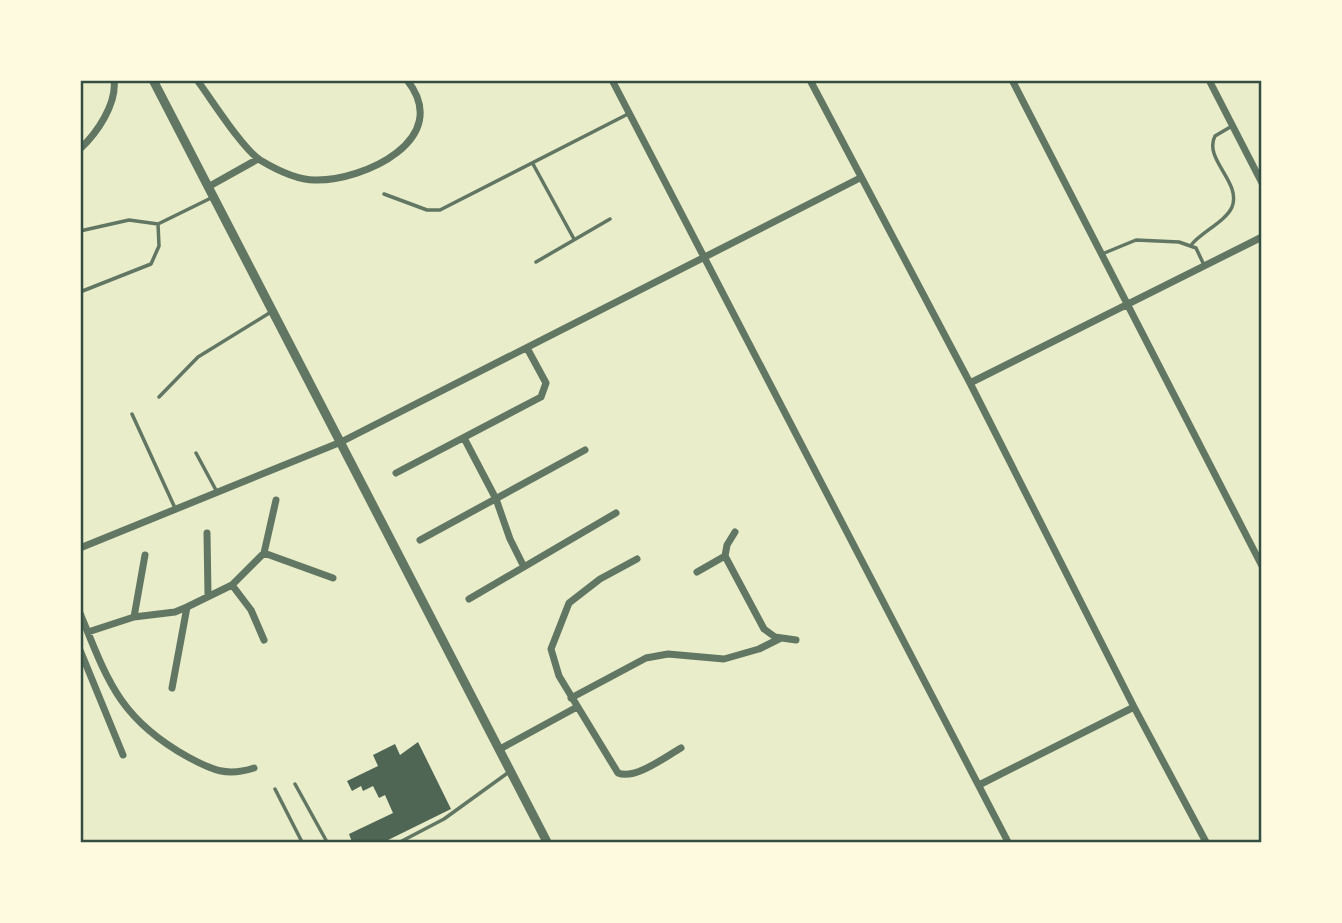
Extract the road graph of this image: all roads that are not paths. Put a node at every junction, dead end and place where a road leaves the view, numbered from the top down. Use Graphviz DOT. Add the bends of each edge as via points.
graph roads {
  1 [pos="114,80"];
  2 [pos="153,80"];
  3 [pos="197,80"];
  4 [pos="407,80"];
  5 [pos="612,80"];
  6 [pos="810,80"];
  7 [pos="1012,80"];
  8 [pos="1209,80"];
  9 [pos="629,114"];
  10 [pos="1232,126"];
  11 [pos="80,149"];
  12 [pos="258,159"];
  13 [pos="533,164"];
  14 [pos="860,178"];
  15 [pos="1262,183"];
  16 [pos="211,192"];
  17 [pos="384,194"];
  18 [pos="610,219"];
  19 [pos="158,224"];
  20 [pos="80,230"];
  21 [pos="1262,237"];
  22 [pos="574,239"];
  23 [pos="1192,244"];
  24 [pos="1102,254"];
  25 [pos="704,257"];
  26 [pos="536,262"];
  27 [pos="1205,265"];
  28 [pos="80,292"];
  29 [pos="1128,304"];
  30 [pos="273,311"];
  31 [pos="527,348"];
  32 [pos="970,383"];
  33 [pos="159,397"];
  34 [pos="132,414"];
  35 [pos="464,438"];
  36 [pos="341,442"];
  37 [pos="585,450"];
  38 [pos="196,453"];
  39 [pos="396,473"];
  40 [pos="217,492"];
  41 [pos="496,499"];
  42 [pos="276,500"];
  43 [pos="176,508"];
  44 [pos="616,513"];
  45 [pos="207,533"];
  46 [pos="735,533"];
  47 [pos="420,540"];
  48 [pos="80,548"];
  49 [pos="264,553"];
  50 [pos="145,555"];
  51 [pos="725,556"];
  52 [pos="637,559"];
  53 [pos="523,565"];
  54 [pos="1262,566"];
  55 [pos="697,572"];
  56 [pos="333,578"];
  57 [pos="232,585"];
  58 [pos="208,595"];
  59 [pos="469,599"];
  60 [pos="187,607"];
  61 [pos="80,613"];
  62 [pos="134,617"];
  63 [pos="88,632"];
  64 [pos="779,639"];
  65 [pos="264,640"];
  66 [pos="796,640"];
  67 [pos="80,650"];
  68 [pos="90,674"];
  69 [pos="80,676"];
  70 [pos="172,688"];
  71 [pos="571,698"];
  72 [pos="577,707"];
  73 [pos="1134,707"];
  74 [pos="681,748"];
  75 [pos="500,749"];
  76 [pos="123,755"];
  77 [pos="254,768"];
  78 [pos="510,771"];
  79 [pos="295,784"];
  80 [pos="979,785"];
  81 [pos="275,789"];
  82 [pos="302,842"];
  83 [pos="327,842"];
  84 [pos="400,842"];
  85 [pos="547,842"];
  86 [pos="1008,842"];
  87 [pos="1206,842"];
  1 -- 11 [label="street" via="102,120"];
  2 -- 16 [label="street"];
  3 -- 12 [label="street"];
  4 -- 12 [label="street" via="418,97 420,113 411,141 393,156 357,172 313,180"];
  5 -- 9 [label="street"];
  6 -- 14 [label="street"];
  7 -- 24 [label="street"];
  8 -- 10 [label="street"];
  9 -- 13 [label="lane"];
  9 -- 25 [label="street"];
  10 -- 15 [label="street"];
  10 -- 23 [label="lane" via="1213,140 1234,194 1231,209"];
  12 -- 16 [label="street"];
  13 -- 17 [label="lane" via="440,210 427,210"];
  13 -- 22 [label="lane"];
  14 -- 25 [label="street"];
  14 -- 32 [label="street"];
  16 -- 19 [label="lane"];
  16 -- 30 [label="street"];
  18 -- 22 [label="lane"];
  19 -- 20 [label="lane" via="129,220"];
  19 -- 28 [label="lane" via="159,247 151,264"];
  21 -- 27 [label="street"];
  22 -- 26 [label="lane"];
  23 -- 24 [label="lane" via="1136,240"];
  23 -- 27 [label="lane"];
  24 -- 29 [label="street"];
  25 -- 31 [label="street"];
  25 -- 80 [label="street"];
  27 -- 29 [label="street"];
  29 -- 32 [label="street"];
  29 -- 54 [label="street"];
  30 -- 33 [label="lane" via="198,357"];
  30 -- 36 [label="street"];
  31 -- 35 [label="street" via="546,383 544,394"];
  31 -- 36 [label="street"];
  32 -- 73 [label="street"];
  34 -- 43 [label="lane"];
  35 -- 39 [label="street"];
  35 -- 41 [label="street"];
  36 -- 40 [label="street"];
  36 -- 75 [label="street"];
  37 -- 41 [label="street"];
  38 -- 40 [label="lane"];
  40 -- 43 [label="street"];
  41 -- 47 [label="street"];
  41 -- 53 [label="street"];
  42 -- 49 [label="street"];
  43 -- 48 [label="street"];
  44 -- 53 [label="street"];
  45 -- 58 [label="street"];
  46 -- 51 [label="street"];
  49 -- 56 [label="street"];
  49 -- 57 [label="street"];
  50 -- 62 [label="street"];
  51 -- 55 [label="street"];
  51 -- 64 [label="street" via="765,629"];
  52 -- 71 [label="street" via="577,595 561,620 551,649 552,661"];
  53 -- 59 [label="street"];
  57 -- 58 [label="street"];
  57 -- 65 [label="street" via="251,610"];
  58 -- 60 [label="street"];
  60 -- 62 [label="street"];
  60 -- 70 [label="street"];
  61 -- 63 [label="street"];
  62 -- 63 [label="street"];
  63 -- 77 [label="street" via="116,694 146,730 218,772 237,774"];
  64 -- 66 [label="street"];
  64 -- 71 [label="street" via="724,659 668,654 646,658"];
  67 -- 68 [label="street"];
  68 -- 69 [label="street"];
  68 -- 76 [label="street"];
  71 -- 72 [label="street"];
  72 -- 74 [label="street" via="613,769 622,775"];
  72 -- 75 [label="street"];
  73 -- 80 [label="street"];
  73 -- 87 [label="street"];
  75 -- 78 [label="street"];
  78 -- 84 [label="lane" via="444,819"];
  78 -- 85 [label="street"];
  79 -- 83 [label="lane"];
  80 -- 86 [label="street"];
  81 -- 82 [label="lane"];
}
